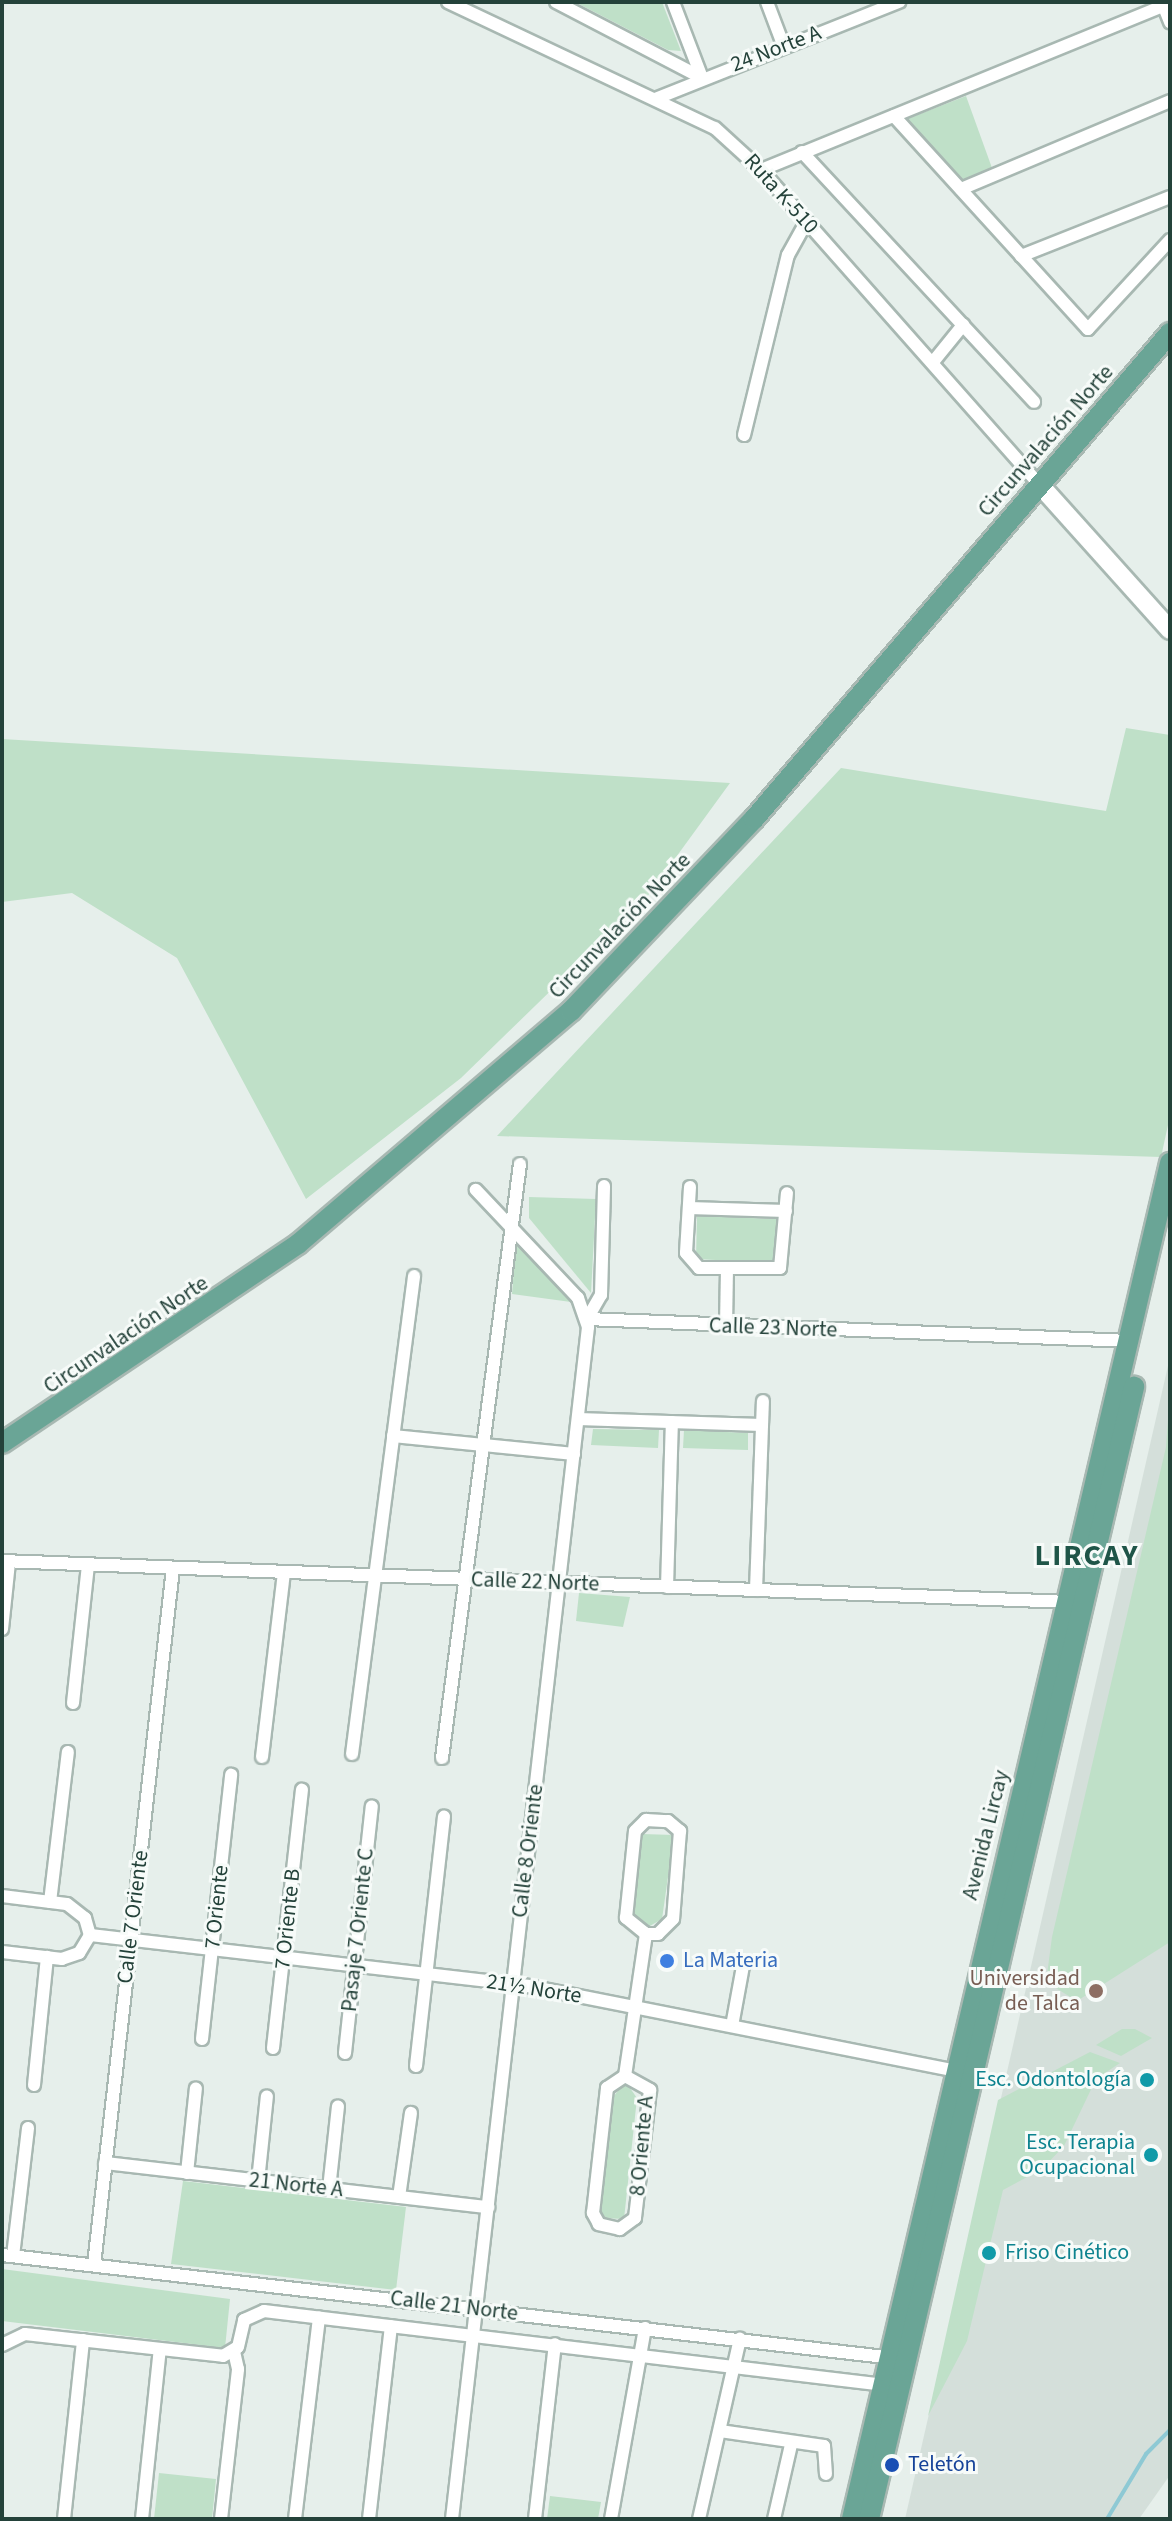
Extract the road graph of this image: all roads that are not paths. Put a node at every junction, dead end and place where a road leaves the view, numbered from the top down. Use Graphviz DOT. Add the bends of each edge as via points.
graph roads {
  1 [pos="448,2"];
  2 [pos="556,2"];
  3 [pos="673,2"];
  4 [pos="767,2"];
  5 [pos="861,2"];
  6 [pos="899,2"];
  7 [pos="1165,4"];
  8 [pos="866,15"];
  9 [pos="1170,22"];
  10 [pos="784,47"];
  11 [pos="702,78"];
  12 [pos="655,99"];
  13 [pos="1170,101"];
  14 [pos="894,116"];
  15 [pos="802,152"];
  16 [pos="761,170"];
  17 [pos="961,189"];
  18 [pos="1170,197"];
  19 [pos="806,222"];
  20 [pos="1170,240"];
  21 [pos="1021,256"];
  22 [pos="963,325"];
  23 [pos="1170,333"];
  24 [pos="933,362"];
  25 [pos="1034,402"];
  26 [pos="744,435"];
  27 [pos="1039,484"];
  28 [pos="1170,630"];
  29 [pos="1170,1163"];
  30 [pos="520,1164"];
  31 [pos="604,1186"];
  32 [pos="690,1187"];
  33 [pos="476,1190"];
  34 [pos="787,1193"];
  35 [pos="689,1208"];
  36 [pos="786,1211"];
  37 [pos="1170,1227"];
  38 [pos="512,1229"];
  39 [pos="727,1269"];
  40 [pos="414,1276"];
  41 [pos="587,1319"];
  42 [pos="726,1326"];
  43 [pos="1131,1341"];
  44 [pos="763,1401"];
  45 [pos="578,1419"];
  46 [pos="672,1422"];
  47 [pos="762,1425"];
  48 [pos="393,1436"];
  49 [pos="2,1443"];
  50 [pos="481,1445"];
  51 [pos="574,1454"];
  52 [pos="6,1561"];
  53 [pos="88,1565"];
  54 [pos="173,1568"];
  55 [pos="284,1572"];
  56 [pos="374,1575"];
  57 [pos="464,1579"];
  58 [pos="559,1583"];
  59 [pos="667,1587"];
  60 [pos="756,1590"];
  61 [pos="1077,1607"];
  62 [pos="2,1629"];
  63 [pos="73,1703"];
  64 [pos="68,1752"];
  65 [pos="352,1754"];
  66 [pos="262,1757"];
  67 [pos="442,1758"];
  68 [pos="231,1775"];
  69 [pos="302,1790"];
  70 [pos="372,1806"];
  71 [pos="444,1817"];
  72 [pos="2,1896"];
  73 [pos="50,1902"];
  74 [pos="646,1934"];
  75 [pos="90,1935"];
  76 [pos="131,1940"];
  77 [pos="212,1949"];
  78 [pos="2,1952"];
  79 [pos="47,1957"];
  80 [pos="283,1957"];
  81 [pos="355,1965"];
  82 [pos="743,1966"];
  83 [pos="427,1973"];
  84 [pos="513,1983"];
  85 [pos="634,2006"];
  86 [pos="732,2026"];
  87 [pos="202,2039"];
  88 [pos="273,2048"];
  89 [pos="345,2053"];
  90 [pos="416,2066"];
  91 [pos="964,2072"];
  92 [pos="625,2076"];
  93 [pos="34,2085"];
  94 [pos="196,2088"];
  95 [pos="267,2096"];
  96 [pos="338,2106"];
  97 [pos="411,2113"];
  98 [pos="28,2128"];
  99 [pos="105,2163"];
  100 [pos="187,2173"];
  101 [pos="258,2181"];
  102 [pos="329,2189"];
  103 [pos="399,2197"];
  104 [pos="488,2207"];
  105 [pos="8,2256"];
  106 [pos="94,2265"];
  107 [pos="476,2309"];
  108 [pos="319,2317"];
  109 [pos="391,2326"];
  110 [pos="645,2328"];
  111 [pos="473,2335"];
  112 [pos="740,2339"];
  113 [pos="83,2340"];
  114 [pos="555,2344"];
  115 [pos="2,2345"];
  116 [pos="160,2349"];
  117 [pos="835,2350"];
  118 [pos="234,2352"];
  119 [pos="642,2354"];
  120 [pos="898,2359"];
  121 [pos="733,2366"];
  122 [pos="831,2376"];
  123 [pos="885,2385"];
  124 [pos="720,2431"];
  125 [pos="791,2445"];
  126 [pos="826,2474"];
  127 [pos="64,2519"];
  128 [pos="142,2519"];
  129 [pos="221,2519"];
  130 [pos="295,2519"];
  131 [pos="369,2519"];
  132 [pos="452,2519"];
  133 [pos="535,2519"];
  134 [pos="611,2519"];
  135 [pos="699,2519"];
  136 [pos="774,2519"];
  137 [pos="852,2519"];
  138 [pos="869,2519"];
  1 -- 12 [label="street, Ruta K-510"];
  2 -- 11 [label="street"];
  3 -- 11 [label="street"];
  4 -- 10 [label="street"];
  5 -- 8 [label="street"];
  6 -- 8 [label="street, 24 Norte A"];
  7 -- 9 [label="street"];
  7 -- 14 [label="street"];
  8 -- 10 [label="street, 24 Norte A"];
  10 -- 11 [label="street, 24 Norte A"];
  11 -- 12 [label="street, 24 Norte A"];
  12 -- 16 [label="street, Ruta K-510" via="715,128"];
  13 -- 17 [label="street"];
  14 -- 15 [label="street"];
  14 -- 17 [label="street"];
  15 -- 16 [label="street"];
  15 -- 22 [label="street"];
  16 -- 19 [label="street, Ruta K-510"];
  17 -- 21 [label="street"];
  18 -- 21 [label="street"];
  19 -- 24 [label="street, Ruta K-510"];
  19 -- 26 [label="street" via="788,255"];
  20 -- 21 [label="street" via="1088,329"];
  22 -- 24 [label="street"];
  22 -- 25 [label="street"];
  23 -- 27 [label="main road, Circunvalación Norte"];
  24 -- 27 [label="street, Ruta K-510"];
  27 -- 28 [label="street"];
  27 -- 49 [label="main road, Circunvalación Norte" via="715,863 528,1052 275,1262"];
  29 -- 43 [label="main road, Avenida Lircay"];
  30 -- 38 [label="street"];
  31 -- 41 [label="street, Calle 8 Oriente" via="601,1295"];
  32 -- 35 [label="street"];
  33 -- 38 [label="street"];
  34 -- 36 [label="street"];
  35 -- 36 [label="street"];
  35 -- 39 [label="street" via="690,1263"];
  36 -- 39 [label="street" via="780,1268"];
  37 -- 61 [label="main road, Avenida Lircay"];
  38 -- 41 [label="street" via="578,1298"];
  38 -- 50 [label="street"];
  39 -- 42 [label="street"];
  40 -- 48 [label="street"];
  41 -- 42 [label="street, Calle 23 Norte"];
  41 -- 45 [label="street, Calle 8 Oriente"];
  42 -- 43 [label="street, Calle 23 Norte"];
  43 -- 61 [label="main road, Avenida Lircay"];
  44 -- 47 [label="street"];
  45 -- 46 [label="street"];
  45 -- 51 [label="street, Calle 8 Oriente"];
  46 -- 47 [label="street"];
  46 -- 59 [label="street"];
  47 -- 60 [label="street"];
  48 -- 50 [label="street"];
  48 -- 56 [label="street"];
  50 -- 51 [label="street"];
  50 -- 57 [label="street"];
  51 -- 58 [label="street, Calle 8 Oriente"];
  52 -- 53 [label="street, Calle 22 Norte"];
  52 -- 62 [label="street"];
  53 -- 54 [label="street, Calle 22 Norte"];
  53 -- 63 [label="street"];
  54 -- 55 [label="street, Calle 22 Norte"];
  54 -- 76 [label="street, Calle 7 Oriente"];
  55 -- 56 [label="street, Calle 22 Norte"];
  55 -- 66 [label="street"];
  56 -- 57 [label="street, Calle 22 Norte"];
  56 -- 65 [label="street"];
  57 -- 58 [label="street, Calle 22 Norte"];
  57 -- 67 [label="street"];
  58 -- 59 [label="street, Calle 22 Norte"];
  58 -- 84 [label="street, Calle 8 Oriente"];
  59 -- 60 [label="street, Calle 22 Norte"];
  60 -- 61 [label="street, Calle 22 Norte"];
  61 -- 91 [label="main road, Avenida Lircay"];
  64 -- 73 [label="street"];
  68 -- 77 [label="street, 7 Oriente"];
  69 -- 80 [label="street, 7 Oriente B"];
  70 -- 81 [label="street, Pasaje 7 Oriente C"];
  71 -- 83 [label="street"];
  72 -- 73 [label="street"];
  73 -- 75 [label="street" via="80,1912"];
  74 -- 74 [label="street" via="626,1918 635,1831 646,1820 668,1821 680,1831 673,1919 658,1934"];
  74 -- 85 [label="street, 8 Oriente A"];
  75 -- 76 [label="street, 21½ Norte"];
  75 -- 79 [label="street" via="74,1956"];
  76 -- 77 [label="street, 21½ Norte"];
  76 -- 99 [label="street, Calle 7 Oriente"];
  77 -- 80 [label="street, 21½ Norte"];
  77 -- 87 [label="street, 7 Oriente"];
  78 -- 79 [label="street"];
  79 -- 93 [label="street"];
  80 -- 81 [label="street, 21½ Norte"];
  80 -- 88 [label="street, 7 Oriente B"];
  81 -- 83 [label="street, 21½ Norte"];
  81 -- 89 [label="street, Pasaje 7 Oriente C"];
  82 -- 86 [label="street"];
  83 -- 84 [label="street, 21½ Norte"];
  83 -- 90 [label="street"];
  84 -- 85 [label="street, 21½ Norte"];
  84 -- 104 [label="street, Calle 8 Oriente"];
  85 -- 86 [label="street, 21½ Norte"];
  85 -- 92 [label="street, 8 Oriente A"];
  86 -- 91 [label="street, 21½ Norte"];
  91 -- 120 [label="main road, Avenida Lircay"];
  92 -- 92 [label="street, 8 Oriente A" via="607,2088 593,2213 599,2224 620,2229 635,2218 650,2090"];
  94 -- 100 [label="street"];
  95 -- 101 [label="street"];
  96 -- 102 [label="street"];
  97 -- 103 [label="street"];
  98 -- 105 [label="street"];
  99 -- 100 [label="street, 21 Norte A"];
  99 -- 106 [label="street, Calle 7 Oriente"];
  100 -- 101 [label="street, 21 Norte A"];
  101 -- 102 [label="street, 21 Norte A"];
  102 -- 103 [label="street, 21 Norte A"];
  103 -- 104 [label="street, 21 Norte A"];
  104 -- 107 [label="street, Calle 8 Oriente"];
  105 -- 106 [label="street, Calle 21 Norte"];
  106 -- 107 [label="street, Calle 21 Norte"];
  107 -- 110 [label="street, Calle 21 Norte"];
  107 -- 111 [label="street, Calle 8 Oriente"];
  108 -- 109 [label="street, Calle 21 Norte"];
  108 -- 118 [label="street, Calle 21 Norte" via="248,2316"];
  108 -- 130 [label="street"];
  109 -- 111 [label="street, Calle 21 Norte"];
  109 -- 131 [label="street"];
  110 -- 112 [label="street, Calle 21 Norte"];
  110 -- 119 [label="street"];
  111 -- 114 [label="street, Calle 21 Norte"];
  111 -- 132 [label="street, Calle 8 Oriente"];
  112 -- 117 [label="street, Calle 21 Norte"];
  112 -- 121 [label="street"];
  113 -- 115 [label="street" via="18,2334"];
  113 -- 116 [label="street"];
  113 -- 127 [label="street"];
  114 -- 119 [label="street, Calle 21 Norte"];
  114 -- 133 [label="street"];
  116 -- 118 [label="street"];
  116 -- 128 [label="street"];
  117 -- 120 [label="street, Calle 21 Norte"];
  117 -- 122 [label="street"];
  118 -- 129 [label="street" via="238,2369"];
  119 -- 121 [label="street, Calle 21 Norte"];
  119 -- 134 [label="street"];
  120 -- 123 [label="main road, Avenida Lircay"];
  120 -- 138 [label="main road, Avenida Lircay"];
  121 -- 122 [label="street, Calle 21 Norte"];
  121 -- 124 [label="street"];
  122 -- 123 [label="street, Calle 21 Norte"];
  123 -- 137 [label="main road, Avenida Lircay"];
  124 -- 125 [label="street"];
  124 -- 135 [label="street"];
  125 -- 126 [label="street" via="828,2448"];
  125 -- 136 [label="street"];
}
